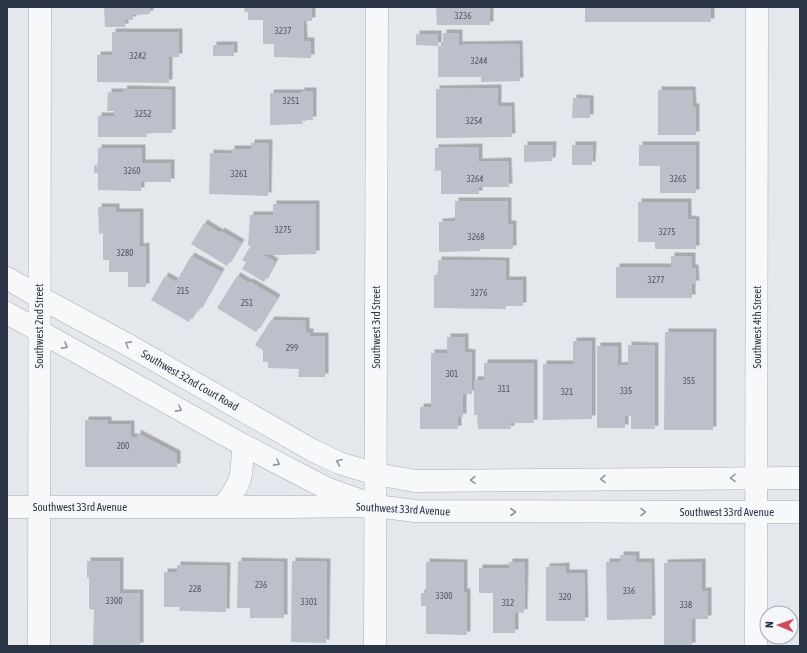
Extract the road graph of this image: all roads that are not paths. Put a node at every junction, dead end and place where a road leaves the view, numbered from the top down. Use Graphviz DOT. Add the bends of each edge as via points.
graph roads {
  1 [pos="40,7"];
  2 [pos="377,7"];
  3 [pos="757,7"];
  4 [pos="7,278"];
  5 [pos="39,297"];
  6 [pos="7,313"];
  7 [pos="39,331"];
  8 [pos="243,445"];
  9 [pos="376,474"];
  10 [pos="756,478"];
  11 [pos="800,478"];
  12 [pos="223,506"];
  13 [pos="376,506"];
  14 [pos="7,507"];
  15 [pos="40,507"];
  16 [pos="756,512"];
  17 [pos="800,512"];
  18 [pos="39,646"];
  19 [pos="375,646"];
  20 [pos="756,646"];
  1 -- 5 [label="street, Southwest 2nd Street"];
  2 -- 9 [label="street, Southwest 3rd Street"];
  3 -- 10 [label="street, Southwest 4th Street"];
  4 -- 5 [label="street, Southwest 32nd Court Road"];
  5 -- 7 [label="street, Southwest 2nd Street"];
  9 -- 5 [label="street, Southwest 32nd Court Road, one-way" via="339,463 312,450"];
  6 -- 7 [label="street"];
  7 -- 8 [label="street, one-way"];
  7 -- 15 [label="street, Southwest 2nd Street"];
  8 -- 12 [label="street" via="240,482"];
  8 -- 13 [label="street, one-way" via="326,488"];
  10 -- 9 [label="street, one-way" via="415,481"];
  9 -- 13 [label="street, Southwest 3rd Street"];
  10 -- 11 [label="street"];
  10 -- 16 [label="street, Southwest 4th Street"];
  12 -- 13 [label="street, Southwest 33rd Avenue"];
  12 -- 15 [label="street, Southwest 33rd Avenue"];
  13 -- 16 [label="street, Southwest 33rd Avenue, one-way" via="415,511"];
  13 -- 19 [label="street, Southwest 3rd Street"];
  14 -- 15 [label="street, Southwest 33rd Avenue"];
  15 -- 18 [label="street, Southwest 2nd Street"];
  16 -- 17 [label="street, Southwest 33rd Avenue"];
  16 -- 20 [label="street, Southwest 4th Street"];
}
